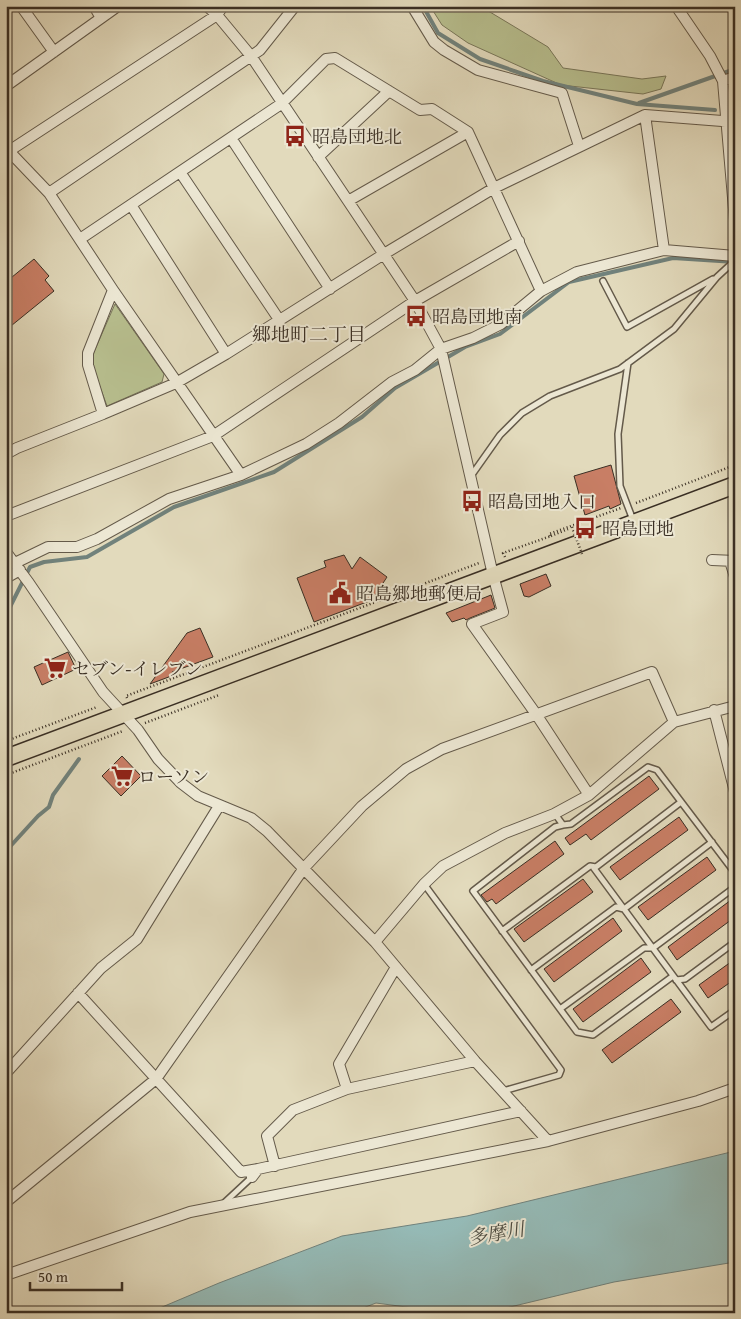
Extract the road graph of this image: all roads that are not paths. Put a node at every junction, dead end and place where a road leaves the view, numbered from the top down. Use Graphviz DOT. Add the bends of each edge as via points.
graph roads {
  1 [pos="21,6"];
  2 [pos="94,6"];
  3 [pos="118,6"];
  4 [pos="206,6"];
  5 [pos="296,6"];
  6 [pos="412,6"];
  7 [pos="676,6"];
  8 [pos="220,11"];
  9 [pos="101,18"];
  10 [pos="54,52"];
  11 [pos="251,56"];
  12 [pos="735,77"];
  13 [pos="723,80"];
  14 [pos="6,86"];
  15 [pos="389,91"];
  16 [pos="282,104"];
  17 [pos="645,115"];
  18 [pos="731,122"];
  19 [pos="468,132"];
  20 [pos="231,138"];
  21 [pos="579,146"];
  22 [pos="8,149"];
  23 [pos="318,158"];
  24 [pos="180,172"];
  25 [pos="494,188"];
  26 [pos="49,193"];
  27 [pos="348,201"];
  28 [pos="131,205"];
  29 [pos="735,221"];
  30 [pos="80,239"];
  31 [pos="519,241"];
  32 [pos="664,250"];
  33 [pos="384,254"];
  34 [pos="735,256"];
  35 [pos="735,264"];
  36 [pos="717,277"];
  37 [pos="603,281"];
  38 [pos="330,289"];
  39 [pos="113,290"];
  40 [pos="541,291"];
  41 [pos="415,300"];
  42 [pos="280,321"];
  43 [pos="442,351"];
  44 [pos="226,354"];
  45 [pos="628,363"];
  46 [pos="176,383"];
  47 [pos="104,414"];
  48 [pos="213,436"];
  49 [pos="6,454"];
  50 [pos="240,475"];
  51 [pos="470,477"];
  52 [pos="735,485"];
  53 [pos="6,516"];
  54 [pos="634,523"];
  55 [pos="6,552"];
  56 [pos="712,560"];
  57 [pos="732,561"];
  58 [pos="19,569"];
  59 [pos="493,576"];
  60 [pos="6,578"];
  61 [pos="735,578"];
  62 [pos="735,706"];
  63 [pos="714,710"];
  64 [pos="124,714"];
  65 [pos="536,714"];
  66 [pos="674,722"];
  67 [pos="6,758"];
  68 [pos="735,792"];
  69 [pos="589,795"];
  70 [pos="682,802"];
  71 [pos="219,806"];
  72 [pos="554,814"];
  73 [pos="563,825"];
  74 [pos="712,842"];
  75 [pos="593,866"];
  76 [pos="304,868"];
  77 [pos="735,873"];
  78 [pos="424,884"];
  79 [pos="735,887"];
  80 [pos="624,909"];
  81 [pos="502,931"];
  82 [pos="375,942"];
  83 [pos="735,942"];
  84 [pos="653,948"];
  85 [pos="396,967"];
  86 [pos="531,970"];
  87 [pos="675,978"];
  88 [pos="78,993"];
  89 [pos="560,1010"];
  90 [pos="735,1010"];
  91 [pos="475,1061"];
  92 [pos="6,1073"];
  93 [pos="156,1079"];
  94 [pos="735,1088"];
  95 [pos="347,1089"];
  96 [pos="503,1091"];
  97 [pos="522,1111"];
  98 [pos="548,1141"];
  99 [pos="275,1166"];
  100 [pos="255,1173"];
  101 [pos="6,1202"];
  102 [pos="222,1205"];
  103 [pos="6,1275"];
  1 -- 10 [label="street"];
  2 -- 9 [label="street"];
  3 -- 9 [label="street"];
  4 -- 8 [label="street"];
  5 -- 11 [label="street" via="260,50"];
  6 -- 21 [label="street" via="434,42 478,70 562,93"];
  7 -- 13 [label="street"];
  8 -- 11 [label="street"];
  8 -- 22 [label="street"];
  9 -- 10 [label="street"];
  10 -- 14 [label="street"];
  11 -- 16 [label="street"];
  11 -- 26 [label="street"];
  12 -- 13 [label="street"];
  13 -- 18 [label="street"];
  15 -- 16 [label="street" via="335,58 326,59"];
  15 -- 19 [label="street" via="420,110 432,109"];
  15 -- 23 [label="street"];
  16 -- 20 [label="street"];
  16 -- 23 [label="street"];
  17 -- 18 [label="street"];
  17 -- 21 [label="street"];
  17 -- 32 [label="street"];
  18 -- 29 [label="street"];
  19 -- 25 [label="street"];
  19 -- 27 [label="street"];
  20 -- 24 [label="street"];
  20 -- 38 [label="street"];
  21 -- 25 [label="street"];
  22 -- 26 [label="street"];
  23 -- 27 [label="street"];
  24 -- 28 [label="street"];
  24 -- 42 [label="street"];
  25 -- 31 [label="street"];
  25 -- 33 [label="street"];
  26 -- 30 [label="street"];
  27 -- 33 [label="street"];
  28 -- 30 [label="street"];
  28 -- 44 [label="street"];
  30 -- 39 [label="street"];
  31 -- 40 [label="street"];
  31 -- 41 [label="street"];
  32 -- 34 [label="street"];
  32 -- 40 [label="street" via="576,272"];
  33 -- 38 [label="street"];
  33 -- 41 [label="street"];
  35 -- 36 [label="lane"];
  36 -- 37 [label="lane" via="627,327"];
  36 -- 45 [label="lane" via="674,329"];
  38 -- 42 [label="street"];
  39 -- 46 [label="street"];
  39 -- 47 [label="street" via="88,353 88,365"];
  40 -- 43 [label="street" via="501,324"];
  41 -- 43 [label="street"];
  41 -- 48 [label="street"];
  42 -- 44 [label="street"];
  43 -- 50 [label="street" via="392,382 340,423 306,444"];
  43 -- 51 [label="street"];
  44 -- 46 [label="street"];
  45 -- 51 [label="lane" via="550,396 522,413 500,435"];
  45 -- 54 [label="lane" via="618,434 620,486"];
  46 -- 47 [label="street"];
  46 -- 48 [label="street"];
  47 -- 49 [label="street"];
  48 -- 50 [label="street"];
  48 -- 53 [label="street"];
  50 -- 58 [label="street" via="169,499 97,540 77,547 48,547"];
  51 -- 59 [label="street"];
  52 -- 54 [label="main road"];
  54 -- 59 [label="main road"];
  55 -- 58 [label="street"];
  56 -- 57 [label="street"];
  57 -- 61 [label="street"];
  58 -- 60 [label="street"];
  58 -- 64 [label="street" via="103,692"];
  59 -- 64 [label="main road"];
  59 -- 65 [label="street" via="503,612 472,624"];
  62 -- 63 [label="street"];
  63 -- 66 [label="street"];
  63 -- 68 [label="street"];
  64 -- 67 [label="main road"];
  64 -- 71 [label="street" via="181,783"];
  65 -- 66 [label="street" via="652,672"];
  65 -- 69 [label="street"];
  65 -- 76 [label="street" via="442,749 406,769 362,806"];
  66 -- 69 [label="street"];
  69 -- 72 [label="street"];
  70 -- 73 [label="lane" via="657,770 648,767 571,824"];
  70 -- 74 [label="lane"];
  70 -- 75 [label="lane" via="596,867"];
  71 -- 76 [label="street" via="251,818"];
  71 -- 88 [label="street" via="137,939 101,968"];
  72 -- 73 [label="lane"];
  72 -- 78 [label="street" via="505,833 443,866"];
  73 -- 81 [label="lane" via="556,827 473,891"];
  74 -- 77 [label="lane"];
  74 -- 80 [label="lane"];
  75 -- 80 [label="lane"];
  75 -- 81 [label="lane"];
  76 -- 82 [label="street"];
  76 -- 93 [label="street"];
  78 -- 82 [label="street"];
  78 -- 96 [label="lane" via="561,1070 559,1075"];
  79 -- 84 [label="lane"];
  80 -- 84 [label="lane"];
  80 -- 86 [label="lane" via="616,907"];
  81 -- 86 [label="lane"];
  82 -- 85 [label="street"];
  83 -- 87 [label="lane" via="685,979"];
  84 -- 87 [label="lane"];
  84 -- 89 [label="lane" via="644,948"];
  85 -- 91 [label="street"];
  85 -- 95 [label="street" via="338,1064"];
  86 -- 89 [label="lane"];
  87 -- 89 [label="lane" via="593,1035 576,1032"];
  87 -- 90 [label="lane" via="711,1027"];
  88 -- 92 [label="street"];
  88 -- 93 [label="street"];
  91 -- 95 [label="street"];
  91 -- 96 [label="street"];
  93 -- 100 [label="street" via="241,1172"];
  93 -- 101 [label="street"];
  94 -- 98 [label="street"];
  95 -- 99 [label="street" via="293,1110 267,1136"];
  96 -- 97 [label="street"];
  97 -- 98 [label="street"];
  97 -- 99 [label="street"];
  98 -- 102 [label="street"];
  99 -- 100 [label="street"];
  100 -- 102 [label="lane"];
  102 -- 103 [label="street" via="155,1222"];
}
